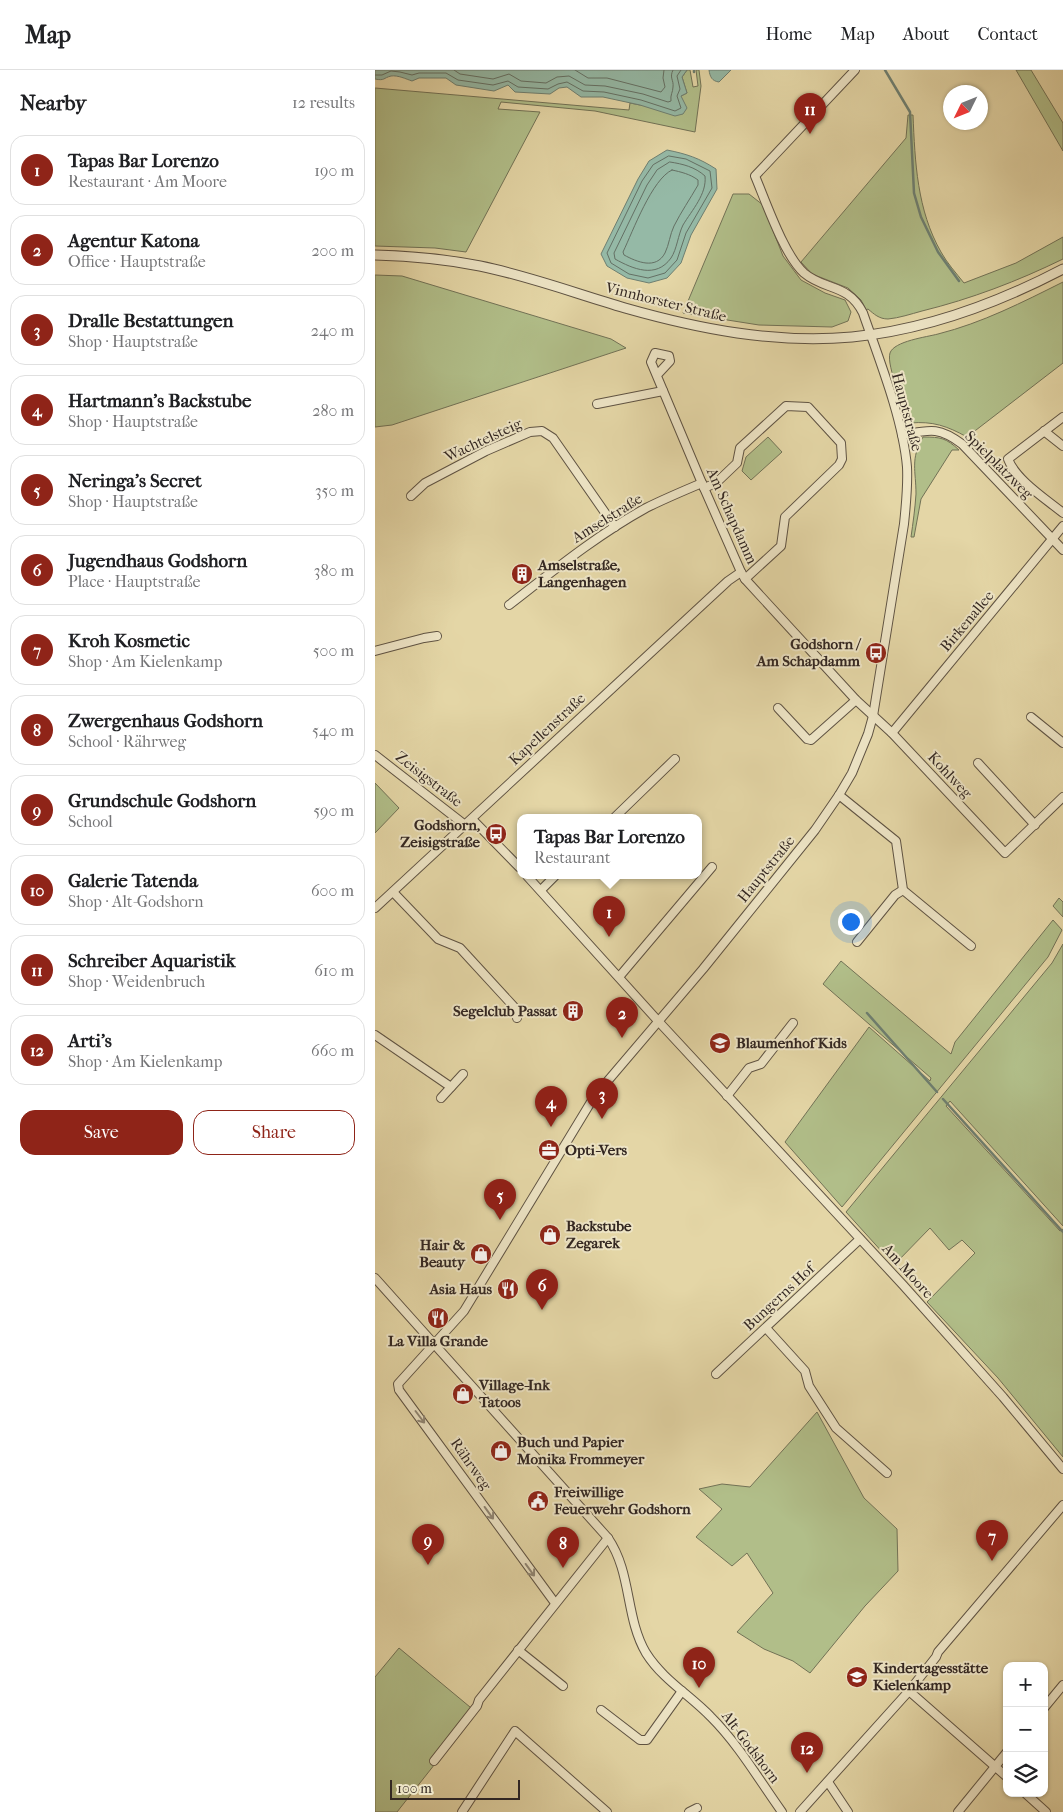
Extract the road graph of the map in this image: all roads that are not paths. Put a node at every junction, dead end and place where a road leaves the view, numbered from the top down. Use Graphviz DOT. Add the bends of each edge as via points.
graph roads {
  1 [pos="855,70"];
  2 [pos="375,255"];
  3 [pos="1063,269"];
  4 [pos="871,335"];
  5 [pos="657,375"];
  6 [pos="663,391"];
  7 [pos="597,404"];
  8 [pos="1063,417"];
  9 [pos="1044,431"];
  10 [pos="902,435"];
  11 [pos="1063,446"];
  12 [pos="703,486"];
  13 [pos="411,496"];
  14 [pos="1063,513"];
  15 [pos="1063,526"];
  16 [pos="615,527"];
  17 [pos="1052,539"];
  18 [pos="1063,550"];
  19 [pos="743,575"];
  20 [pos="509,605"];
  21 [pos="437,636"];
  22 [pos="375,651"];
  23 [pos="857,700"];
  24 [pos="778,708"];
  25 [pos="873,716"];
  26 [pos="1031,717"];
  27 [pos="892,733"];
  28 [pos="1063,743"];
  29 [pos="375,755"];
  30 [pos="675,759"];
  31 [pos="978,763"];
  32 [pos="839,795"];
  33 [pos="1063,797"];
  34 [pos="618,814"];
  35 [pos="472,819"];
  36 [pos="465,825"];
  37 [pos="1035,825"];
  38 [pos="517,865"];
  39 [pos="712,867"];
  40 [pos="530,879"];
  41 [pos="552,879"];
  42 [pos="702,879"];
  43 [pos="702,879"];
  44 [pos="541,890"];
  45 [pos="903,890"];
  46 [pos="393,892"];
  47 [pos="375,908"];
  48 [pos="857,942"];
  49 [pos="971,946"];
  50 [pos="619,977"];
  51 [pos="517,1018"];
  52 [pos="659,1022"];
  53 [pos="793,1023"];
  54 [pos="375,1035"];
  55 [pos="463,1074"];
  56 [pos="451,1087"];
  57 [pos="727,1096"];
  58 [pos="441,1098"];
  59 [pos="860,1239"];
  60 [pos="375,1278"];
  61 [pos="766,1328"];
  62 [pos="434,1343"];
  63 [pos="716,1374"];
  64 [pos="1063,1469"];
  65 [pos="887,1473"];
  66 [pos="1063,1505"];
  67 [pos="608,1538"];
  68 [pos="555,1603"];
  69 [pos="518,1650"];
  70 [pos="1063,1685"];
  71 [pos="563,1686"];
  72 [pos="681,1691"];
  73 [pos="909,1691"];
  74 [pos="1045,1707"];
  75 [pos="601,1710"];
  76 [pos="1003,1757"];
  77 [pos="434,1761"];
  78 [pos="995,1766"];
  79 [pos="1003,1773"];
  80 [pos="828,1782"];
  81 [pos="1029,1797"];
  82 [pos="462,1812"];
  83 [pos="607,1812"];
  84 [pos="782,1812"];
  85 [pos="800,1812"];
  86 [pos="848,1812"];
  87 [pos="958,1812"];
  88 [pos="1046,1812"];
  1 -- 4 [label="street, Hauptstraße" via="755,176 793,261 817,281 851,296 858,303"];
  2 -- 4 [label="street, Vinnhorster Straße" via="481,266 715,330 810,339"];
  3 -- 4 [label="street, Vinnhorster Straße" via="971,309"];
  4 -- 10 [label="street, Hauptstraße"];
  5 -- 6 [label="street, Am Schapdamm"];
  6 -- 7 [label="street"];
  6 -- 12 [label="street, Am Schapdamm"];
  8 -- 9 [label="street"];
  9 -- 11 [label="street"];
  9 -- 14 [label="street" via="1008,459 1022,479"];
  10 -- 17 [label="street, Spielplatzweg" via="938,430 950,435"];
  10 -- 25 [label="street, Hauptstraße" via="907,466 905,514"];
  12 -- 16 [label="street, Amselstraße" via="655,504"];
  12 -- 19 [label="street, Am Schapdamm"];
  12 -- 19 [label="street, Amselstraße" via="715,483 737,463 740,448 786,406 807,407 841,443 839,465 785,516 781,546"];
  13 -- 16 [label="street, Wachtelsteig" via="425,483 539,430 553,438"];
  15 -- 17 [label="street, Birkenallee"];
  16 -- 20 [label="street, Amselstraße"];
  17 -- 18 [label="street, Spielplatzweg"];
  17 -- 27 [label="street, Birkenallee"];
  19 -- 23 [label="street, Am Schapdamm"];
  19 -- 35 [label="street, Kapellenstraße" via="728,580"];
  21 -- 22 [label="street"];
  23 -- 24 [label="street" via="811,740"];
  23 -- 25 [label="street, Am Schapdamm"];
  25 -- 27 [label="street, Kohlweg"];
  25 -- 32 [label="street, Hauptstraße" via="860,756"];
  26 -- 28 [label="street"];
  27 -- 37 [label="street, Kohlweg" via="1005,853"];
  29 -- 36 [label="street, Zeisigstraße"];
  30 -- 34 [label="street"];
  31 -- 37 [label="street"];
  32 -- 45 [label="street" via="896,840"];
  32 -- 52 [label="street, Hauptstraße" via="815,830"];
  33 -- 37 [label="street"];
  35 -- 36 [label="street, Kapellenstraße"];
  35 -- 38 [label="street"];
  36 -- 46 [label="street, Kapellenstraße"];
  39 -- 42 [label="street"];
  40 -- 44 [label="street, Am Moore"];
  41 -- 44 [label="street"];
  43 -- 50 [label="street"];
  44 -- 50 [label="street, Am Moore"];
  45 -- 48 [label="street"];
  45 -- 49 [label="street"];
  46 -- 47 [label="street, Kapellenstraße"];
  46 -- 51 [label="street" via="438,939 460,948 516,1008"];
  50 -- 52 [label="street, Am Moore"];
  52 -- 57 [label="street, Am Moore"];
  52 -- 62 [label="street, Hauptstraße" via="594,1097 464,1311"];
  53 -- 57 [label="street" via="761,1064 749,1068"];
  54 -- 56 [label="street"];
  55 -- 56 [label="street"];
  56 -- 58 [label="street"];
  57 -- 59 [label="street, Am Moore"];
  59 -- 61 [label="street, Bungerns Hof"];
  59 -- 64 [label="street, Am Moore" via="1003,1397"];
  60 -- 62 [label="street, Alt-Godshorn"];
  61 -- 63 [label="street, Bungerns Hof"];
  61 -- 65 [label="street" via="805,1371 809,1386 836,1428"];
  62 -- 67 [label="street, Alt-Godshorn"];
  62 -- 68 [label="street, Rährweg, one-way" via="398,1384 399,1390"];
  66 -- 73 [label="street" via="938,1652"];
  67 -- 68 [label="street"];
  67 -- 72 [label="street, Alt-Godshorn" via="625,1576 635,1631 653,1662"];
  68 -- 69 [label="street"];
  69 -- 71 [label="street"];
  69 -- 77 [label="street"];
  70 -- 74 [label="street"];
  72 -- 75 [label="street" via="647,1740 640,1740"];
  72 -- 84 [label="street, Alt-Godshorn" via="727,1733"];
  73 -- 78 [label="street"];
  73 -- 80 [label="street"];
  76 -- 78 [label="street"];
  78 -- 79 [label="street"];
  78 -- 87 [label="street"];
  80 -- 85 [label="street"];
  80 -- 86 [label="street"];
  81 -- 88 [label="street"];
  82 -- 83 [label="street" via="515,1731"];
}
